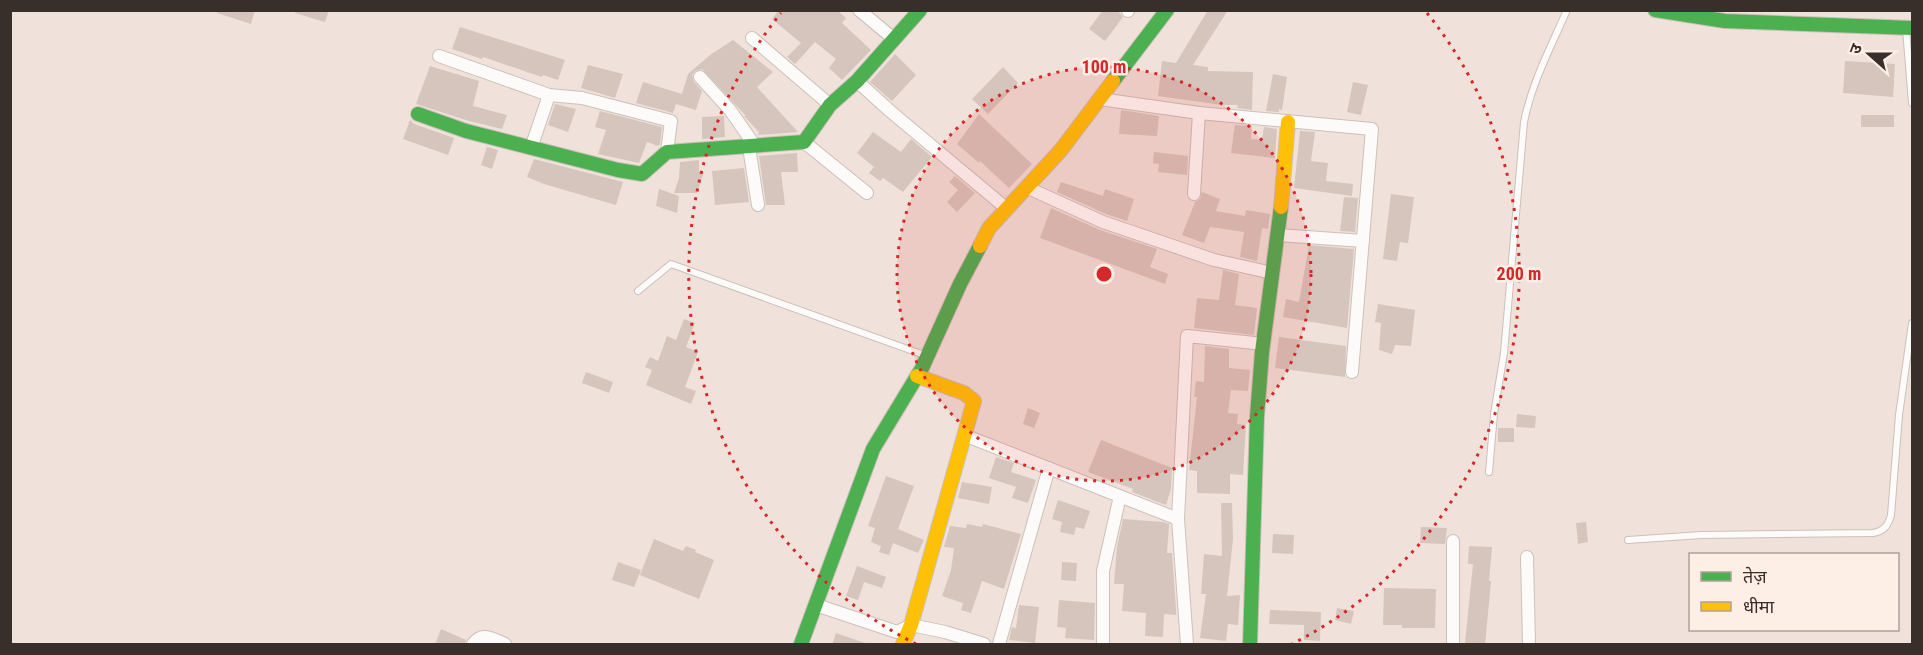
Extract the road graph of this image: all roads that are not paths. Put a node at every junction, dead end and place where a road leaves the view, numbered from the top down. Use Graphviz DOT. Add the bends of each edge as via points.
graph roads {
  1 [pos="859,10"];
  2 [pos="920,10"];
  3 [pos="1167,10"];
  4 [pos="1567,10"];
  5 [pos="1655,10"];
  6 [pos="1909,28"];
  7 [pos="752,38"];
  8 [pos="894,39"];
  9 [pos="439,56"];
  10 [pos="700,76"];
  11 [pos="857,81"];
  12 [pos="549,95"];
  13 [pos="1100,99"];
  14 [pos="1912,103"];
  15 [pos="830,105"];
  16 [pos="1199,113"];
  17 [pos="418,114"];
  18 [pos="1288,122"];
  19 [pos="804,142"];
  20 [pos="752,147"];
  21 [pos="531,148"];
  22 [pos="667,153"];
  23 [pos="1026,187"];
  24 [pos="867,193"];
  25 [pos="1194,194"];
  26 [pos="758,205"];
  27 [pos="1006,208"];
  28 [pos="1278,235"];
  29 [pos="1363,241"];
  30 [pos="1272,273"];
  31 [pos="638,291"];
  32 [pos="1912,323"];
  33 [pos="1264,344"];
  34 [pos="927,356"];
  35 [pos="1352,372"];
  36 [pos="917,376"];
  37 [pos="964,435"];
  38 [pos="1049,468"];
  39 [pos="1489,472"];
  40 [pos="1120,496"];
  41 [pos="1178,519"];
  42 [pos="1628,540"];
  43 [pos="1453,541"];
  44 [pos="1527,557"];
  45 [pos="816,605"];
  46 [pos="910,625"];
  47 [pos="473,645"];
  48 [pos="505,645"];
  49 [pos="801,645"];
  50 [pos="903,645"];
  51 [pos="984,645"];
  52 [pos="999,645"];
  53 [pos="1103,645"];
  54 [pos="1187,645"];
  55 [pos="1250,645"];
  56 [pos="1453,645"];
  57 [pos="1528,645"];
  1 -- 8 [label="street"];
  2 -- 8 [label="street"];
  3 -- 13 [label="street"];
  4 -- 39 [label="lane" via="1536,80 1524,122"];
  5 -- 6 [label="street" via="1725,21"];
  6 -- 14 [label="lane"];
  7 -- 15 [label="street"];
  8 -- 11 [label="street"];
  9 -- 12 [label="street"];
  10 -- 20 [label="street" via="730,110"];
  11 -- 15 [label="street"];
  11 -- 27 [label="street"];
  12 -- 21 [label="street"];
  12 -- 22 [label="street" via="582,98 671,121"];
  13 -- 16 [label="street"];
  13 -- 23 [label="street"];
  15 -- 19 [label="street"];
  16 -- 18 [label="street"];
  16 -- 25 [label="street"];
  17 -- 21 [label="street"];
  18 -- 28 [label="street"];
  18 -- 29 [label="street" via="1372,129"];
  19 -- 20 [label="street"];
  19 -- 24 [label="street"];
  20 -- 22 [label="street"];
  20 -- 26 [label="street"];
  21 -- 22 [label="street" via="642,174"];
  23 -- 27 [label="street"];
  23 -- 30 [label="street" via="1103,222 1214,260"];
  27 -- 34 [label="street" via="989,228"];
  28 -- 29 [label="street"];
  28 -- 30 [label="street"];
  29 -- 35 [label="street"];
  30 -- 33 [label="street"];
  31 -- 34 [label="lane" via="671,264"];
  32 -- 42 [label="lane" via="1899,415 1892,515 1885,529 1873,533"];
  33 -- 41 [label="street" via="1187,336"];
  33 -- 55 [label="street" via="1253,510"];
  34 -- 36 [label="street"];
  36 -- 37 [label="street" via="964,393 974,401"];
  36 -- 45 [label="street" via="873,448"];
  37 -- 38 [label="street"];
  37 -- 46 [label="street"];
  38 -- 40 [label="street"];
  38 -- 52 [label="street"];
  40 -- 41 [label="street"];
  40 -- 53 [label="street" via="1103,571"];
  41 -- 54 [label="street"];
  43 -- 56 [label="street"];
  44 -- 57 [label="street"];
  45 -- 46 [label="street" via="897,632"];
  45 -- 49 [label="street"];
  46 -- 50 [label="street"];
  46 -- 51 [label="street"];
  47 -- 48 [label="street" via="482,636"];
}
